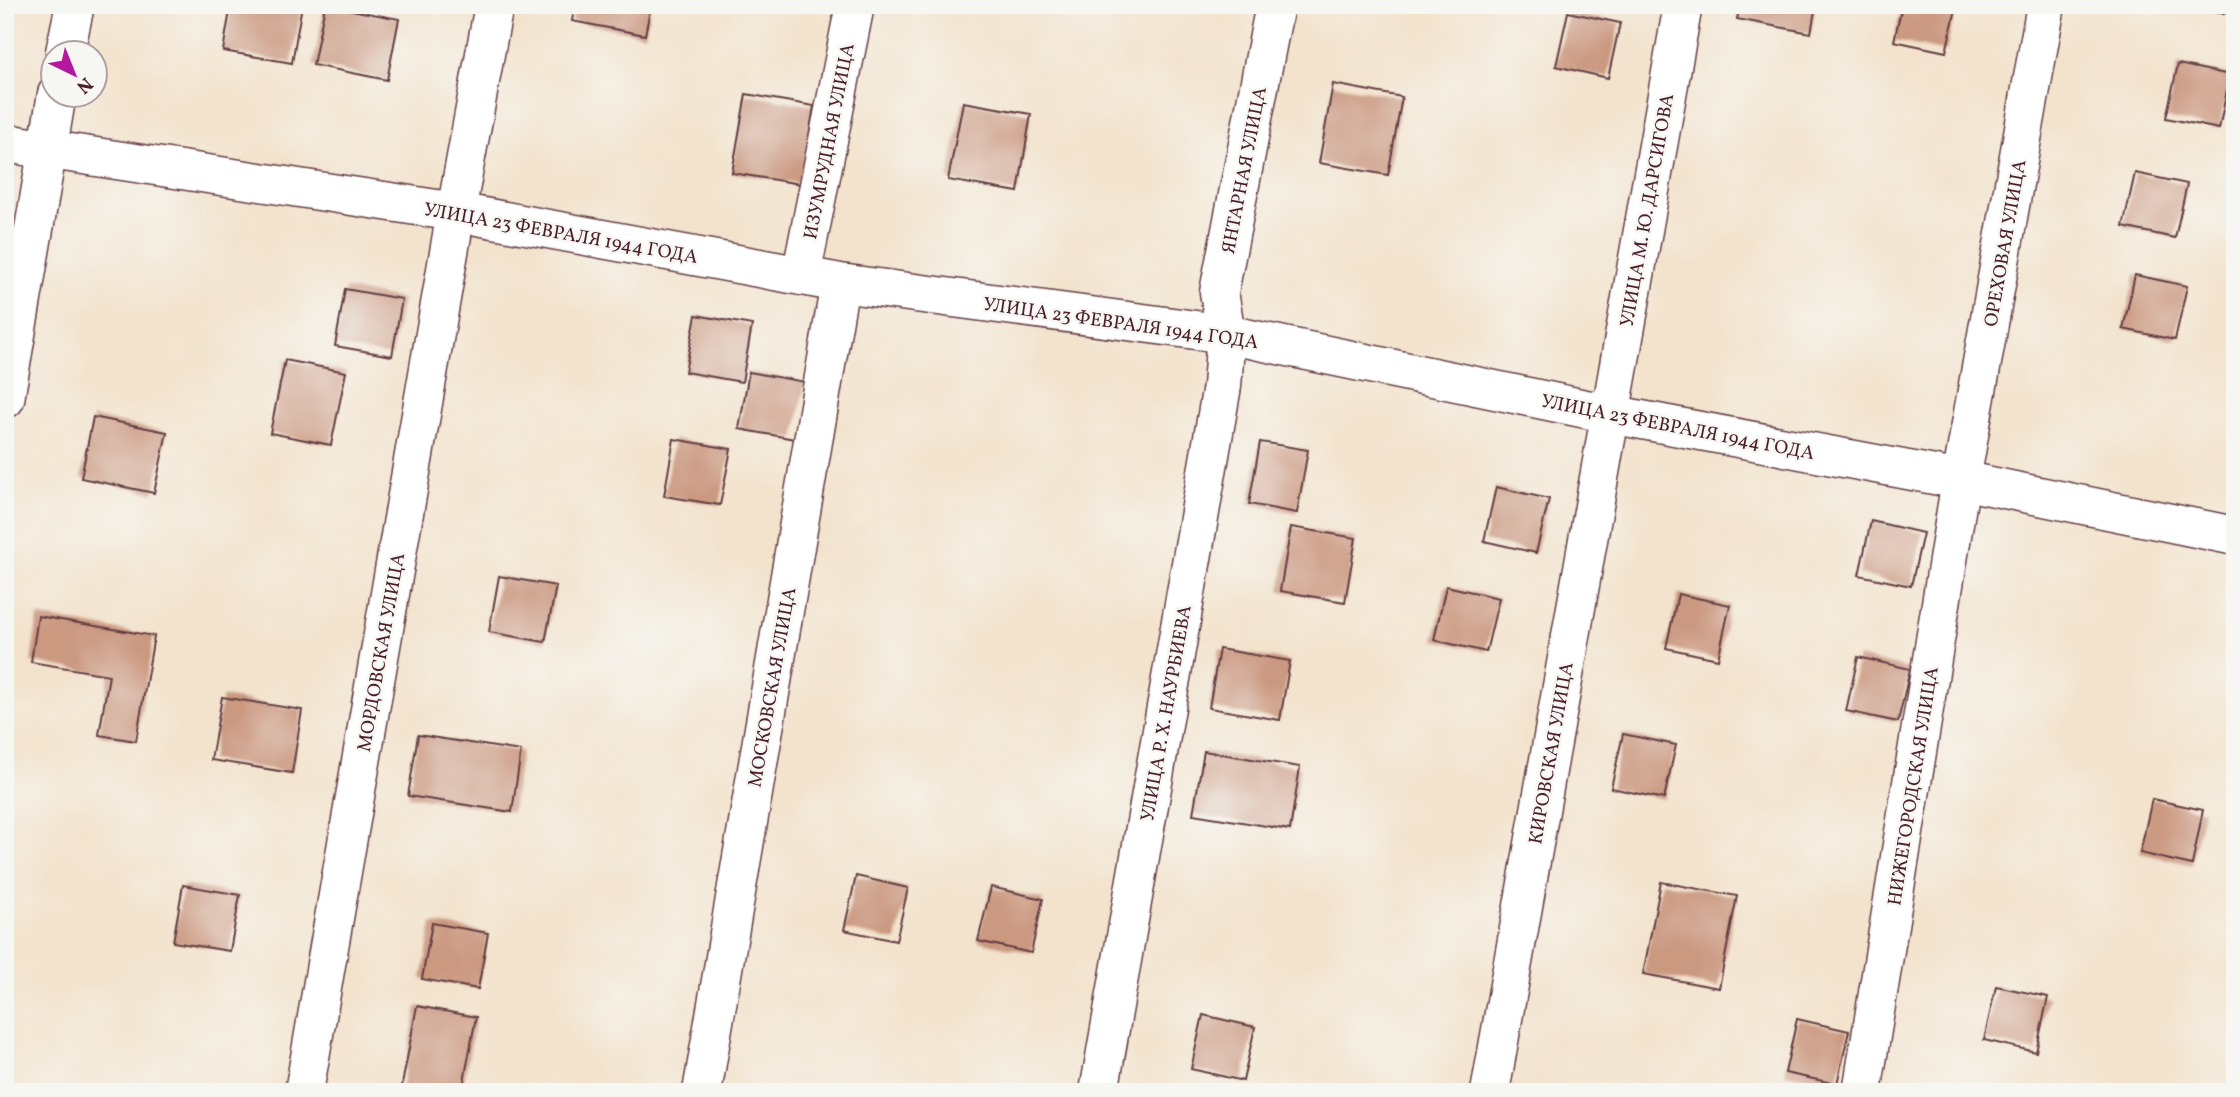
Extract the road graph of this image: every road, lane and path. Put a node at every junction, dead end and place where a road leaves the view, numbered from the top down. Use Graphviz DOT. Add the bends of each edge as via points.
graph roads {
  1 [pos="75,5"];
  2 [pos="494,5"];
  3 [pos="855,5"];
  4 [pos="1275,5"];
  5 [pos="1683,5"];
  6 [pos="2046,5"];
  7 [pos="68,38"];
  8 [pos="54,108"];
  9 [pos="5,143"];
  10 [pos="46,150"];
  11 [pos="456,212"];
  12 [pos="801,276"];
  13 [pos="840,283"];
  14 [pos="1226,334"];
  15 [pos="5,399"];
  16 [pos="1610,414"];
  17 [pos="1961,480"];
  18 [pos="2233,536"];
  19 [pos="304,1092"];
  20 [pos="702,1092"];
  21 [pos="1099,1092"];
  22 [pos="1490,1092"];
  23 [pos="1862,1092"];
  1 -- 7 [label="street"];
  2 -- 11 [label="street, МОРДОВСКАЯ УЛИЦА"];
  3 -- 12 [label="street, ИЗУМРУДНАЯ УЛИЦА"];
  4 -- 14 [label="street, ЯНТАРНАЯ УЛИЦА" via="1219,292"];
  5 -- 16 [label="street, УЛИЦА М. Ю. ДАРСИГОВА"];
  6 -- 17 [label="street, ОРЕХОВАЯ УЛИЦА"];
  8 -- 10 [label="street"];
  9 -- 10 [label="street, УЛИЦА 23 ФЕВРАЛЯ 1944 ГОДА"];
  10 -- 11 [label="street, УЛИЦА 23 ФЕВРАЛЯ 1944 ГОДА"];
  10 -- 15 [label="street"];
  11 -- 12 [label="street, УЛИЦА 23 ФЕВРАЛЯ 1944 ГОДА"];
  11 -- 19 [label="street, МОРДОВСКАЯ УЛИЦА"];
  12 -- 13 [label="street, УЛИЦА 23 ФЕВРАЛЯ 1944 ГОДА"];
  13 -- 14 [label="street, УЛИЦА 23 ФЕВРАЛЯ 1944 ГОДА"];
  13 -- 20 [label="street, МОСКОВСКАЯ УЛИЦА"];
  14 -- 16 [label="street, УЛИЦА 23 ФЕВРАЛЯ 1944 ГОДА"];
  14 -- 21 [label="street, УЛИЦА Р. Х. НАУРБИЕВА" via="1222,386"];
  16 -- 17 [label="street, УЛИЦА 23 ФЕВРАЛЯ 1944 ГОДА"];
  16 -- 22 [label="street, КИРОВСКАЯ УЛИЦА"];
  17 -- 18 [label="street, УЛИЦА 23 ФЕВРАЛЯ 1944 ГОДА"];
  17 -- 23 [label="street, НИЖЕГОРОДСКАЯ УЛИЦА"];
}
